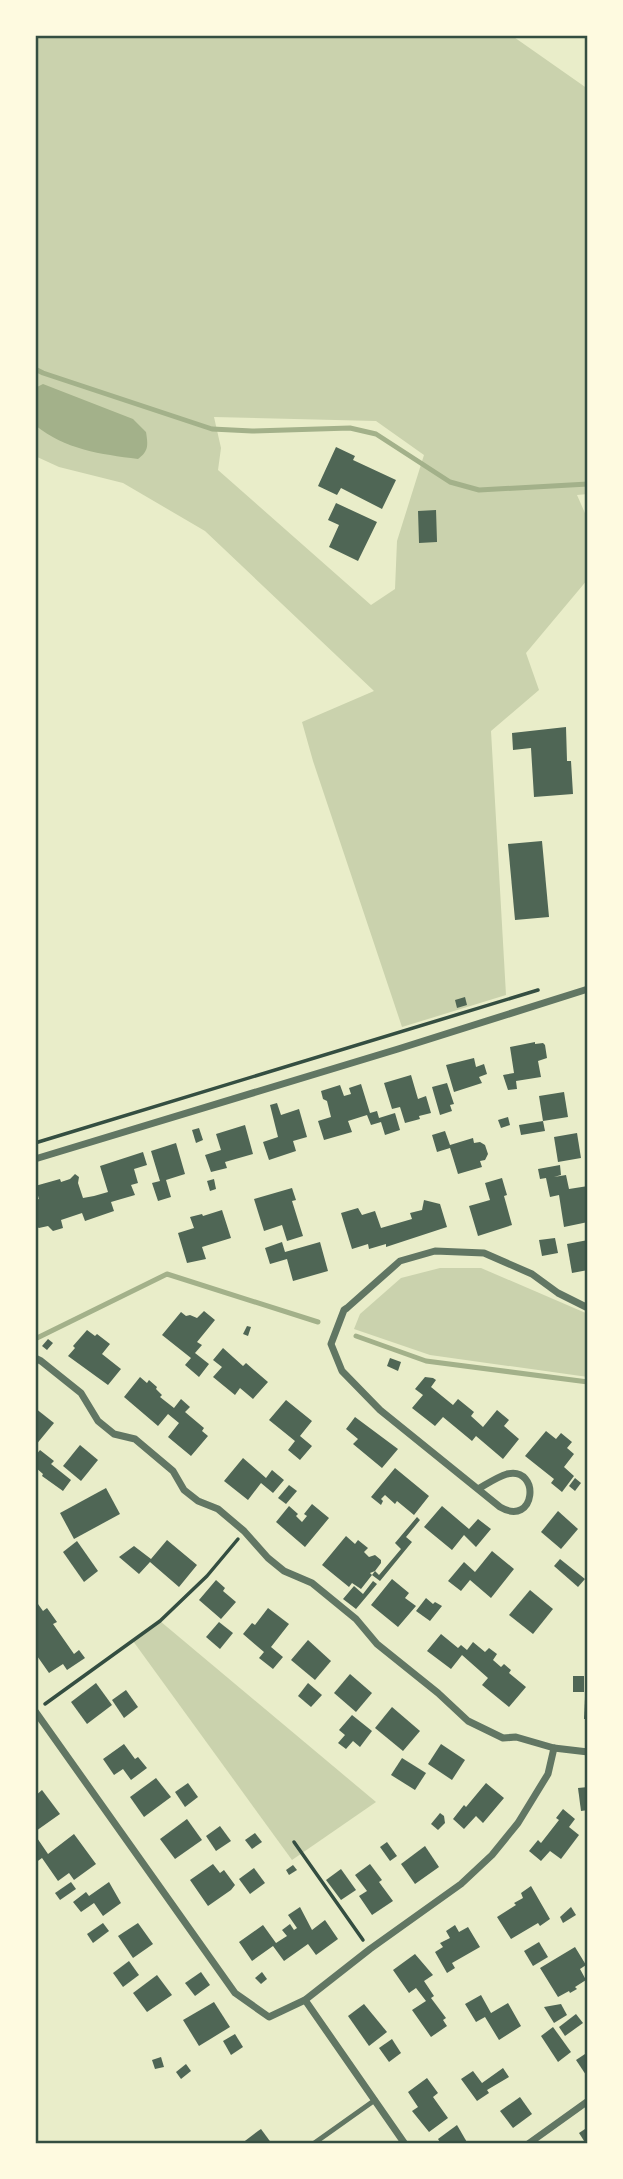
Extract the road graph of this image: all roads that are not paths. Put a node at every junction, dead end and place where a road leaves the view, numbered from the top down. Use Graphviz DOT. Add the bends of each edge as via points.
graph roads {
  1 [pos="588,989"];
  2 [pos="35,1159"];
  3 [pos="588,1308"];
  4 [pos="35,1358"];
  5 [pos="478,1489"];
  6 [pos="35,1712"];
  7 [pos="554,1748"];
  8 [pos="588,1752"];
  9 [pos="306,2000"];
  10 [pos="374,2100"];
  11 [pos="588,2101"];
  12 [pos="313,2144"];
  13 [pos="405,2144"];
  14 [pos="528,2144"];
  1 -- 2 [label="street"];
  3 -- 5 [label="street" via="532,1274 484,1253 435,1251 400,1261 344,1310 331,1344 342,1371 380,1410"];
  4 -- 7 [label="street" via="81,1393 98,1421 114,1434 135,1438 173,1471 184,1490 218,1509 284,1571 312,1583 468,1721 503,1738"];
  5 -- 5 [label="street" via="514,1474 528,1483 531,1494 522,1509 510,1511"];
  6 -- 9 [label="street" via="235,1993 269,2017"];
  7 -- 8 [label="street"];
  7 -- 9 [label="street" via="548,1774 492,1855 461,1884"];
  9 -- 10 [label="street"];
  10 -- 12 [label="lane"];
  10 -- 13 [label="street"];
  11 -- 14 [label="street"];
}
